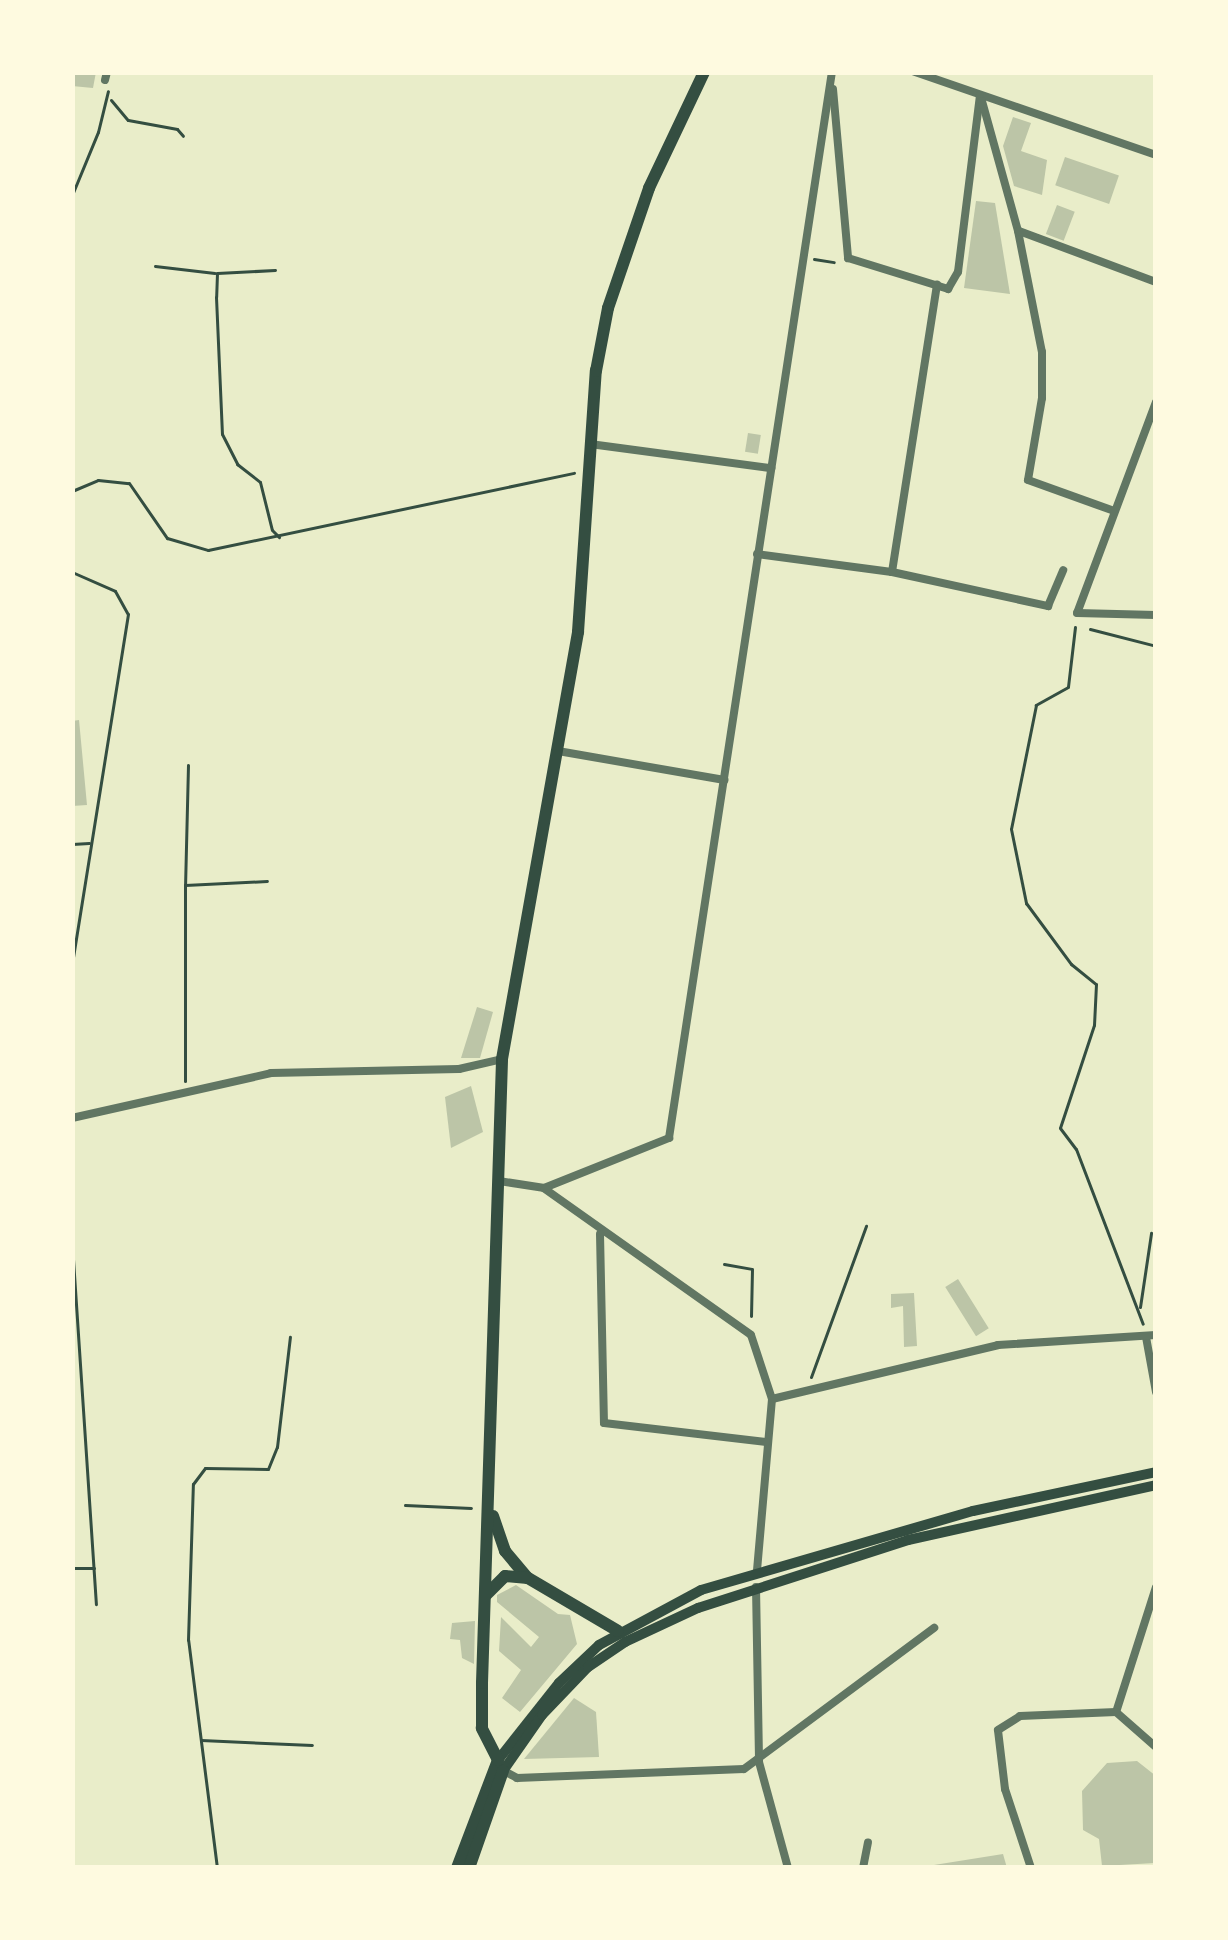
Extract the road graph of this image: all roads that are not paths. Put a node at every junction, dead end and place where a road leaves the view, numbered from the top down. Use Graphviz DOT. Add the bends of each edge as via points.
graph roads {
  1 [pos="704,72"];
  2 [pos="915,72"];
  3 [pos="832,73"];
  4 [pos="980,95"];
  5 [pos="1156,154"];
  6 [pos="1018,231"];
  7 [pos="1156,282"];
  8 [pos="937,285"];
  9 [pos="1156,402"];
  10 [pos="1144,436"];
  11 [pos="1156,437"];
  12 [pos="589,443"];
  13 [pos="771,468"];
  14 [pos="1114,511"];
  15 [pos="757,554"];
  16 [pos="1063,570"];
  17 [pos="892,572"];
  18 [pos="1156,615"];
  19 [pos="558,751"];
  20 [pos="724,780"];
  21 [pos="502,1059"];
  22 [pos="72,1118"];
  23 [pos="497,1180"];
  24 [pos="544,1188"];
  25 [pos="600,1233"];
  26 [pos="1151,1336"];
  27 [pos="1156,1392"];
  28 [pos="772,1399"];
  29 [pos="766,1442"];
  30 [pos="1156,1472"];
  31 [pos="1156,1486"];
  32 [pos="490,1509"];
  33 [pos="757,1571"];
  34 [pos="527,1578"];
  35 [pos="756,1586"];
  36 [pos="1156,1587"];
  37 [pos="486,1596"];
  38 [pos="934,1628"];
  39 [pos="618,1631"];
  40 [pos="1116,1712"];
  41 [pos="1156,1747"];
  42 [pos="759,1762"];
  43 [pos="500,1765"];
  44 [pos="868,1842"];
  45 [pos="457,1868"];
  46 [pos="469,1868"];
  47 [pos="788,1868"];
  48 [pos="863,1868"];
  49 [pos="1031,1868"];
  1 -- 12 [label="main road" via="649,188 608,308"];
  2 -- 4 [label="street"];
  3 -- 8 [label="street" via="848,258"];
  3 -- 13 [label="street"];
  4 -- 5 [label="street"];
  4 -- 6 [label="street"];
  4 -- 8 [label="street" via="958,272 948,289"];
  6 -- 7 [label="street"];
  6 -- 14 [label="street" via="1044,377 1028,480"];
  8 -- 17 [label="street"];
  9 -- 10 [label="street"];
  10 -- 11 [label="street"];
  10 -- 14 [label="street"];
  12 -- 13 [label="street"];
  12 -- 19 [label="main road" via="578,632"];
  13 -- 15 [label="street"];
  14 -- 18 [label="street" via="1077,614"];
  15 -- 17 [label="street"];
  15 -- 20 [label="street"];
  16 -- 17 [label="street" via="1048,606"];
  19 -- 20 [label="street"];
  19 -- 21 [label="main road"];
  20 -- 24 [label="street" via="669,1138"];
  21 -- 22 [label="street" via="459,1070 271,1073"];
  21 -- 23 [label="main road"];
  23 -- 24 [label="street"];
  23 -- 32 [label="main road"];
  24 -- 25 [label="street"];
  25 -- 28 [label="street" via="751,1335"];
  25 -- 29 [label="street" via="604,1424"];
  26 -- 27 [label="street"];
  26 -- 28 [label="street" via="998,1345"];
  28 -- 29 [label="street"];
  29 -- 33 [label="street"];
  30 -- 33 [label="main road" via="973,1511"];
  31 -- 35 [label="main road" via="908,1540"];
  32 -- 34 [label="main road"];
  32 -- 37 [label="main road"];
  33 -- 39 [label="main road"];
  34 -- 37 [label="main road" via="505,1576"];
  34 -- 39 [label="main road"];
  35 -- 42 [label="street"];
  35 -- 43 [label="main road" via="625,1642 588,1667"];
  36 -- 40 [label="street"];
  37 -- 43 [label="main road" via="482,1728"];
  38 -- 42 [label="street"];
  39 -- 43 [label="main road" via="559,1683"];
  40 -- 41 [label="street"];
  40 -- 49 [label="street" via="1020,1716 998,1730 1005,1790"];
  42 -- 43 [label="street" via="518,1778"];
  42 -- 47 [label="street"];
  43 -- 45 [label="main road"];
  43 -- 46 [label="main road"];
  44 -- 48 [label="street"];
}
